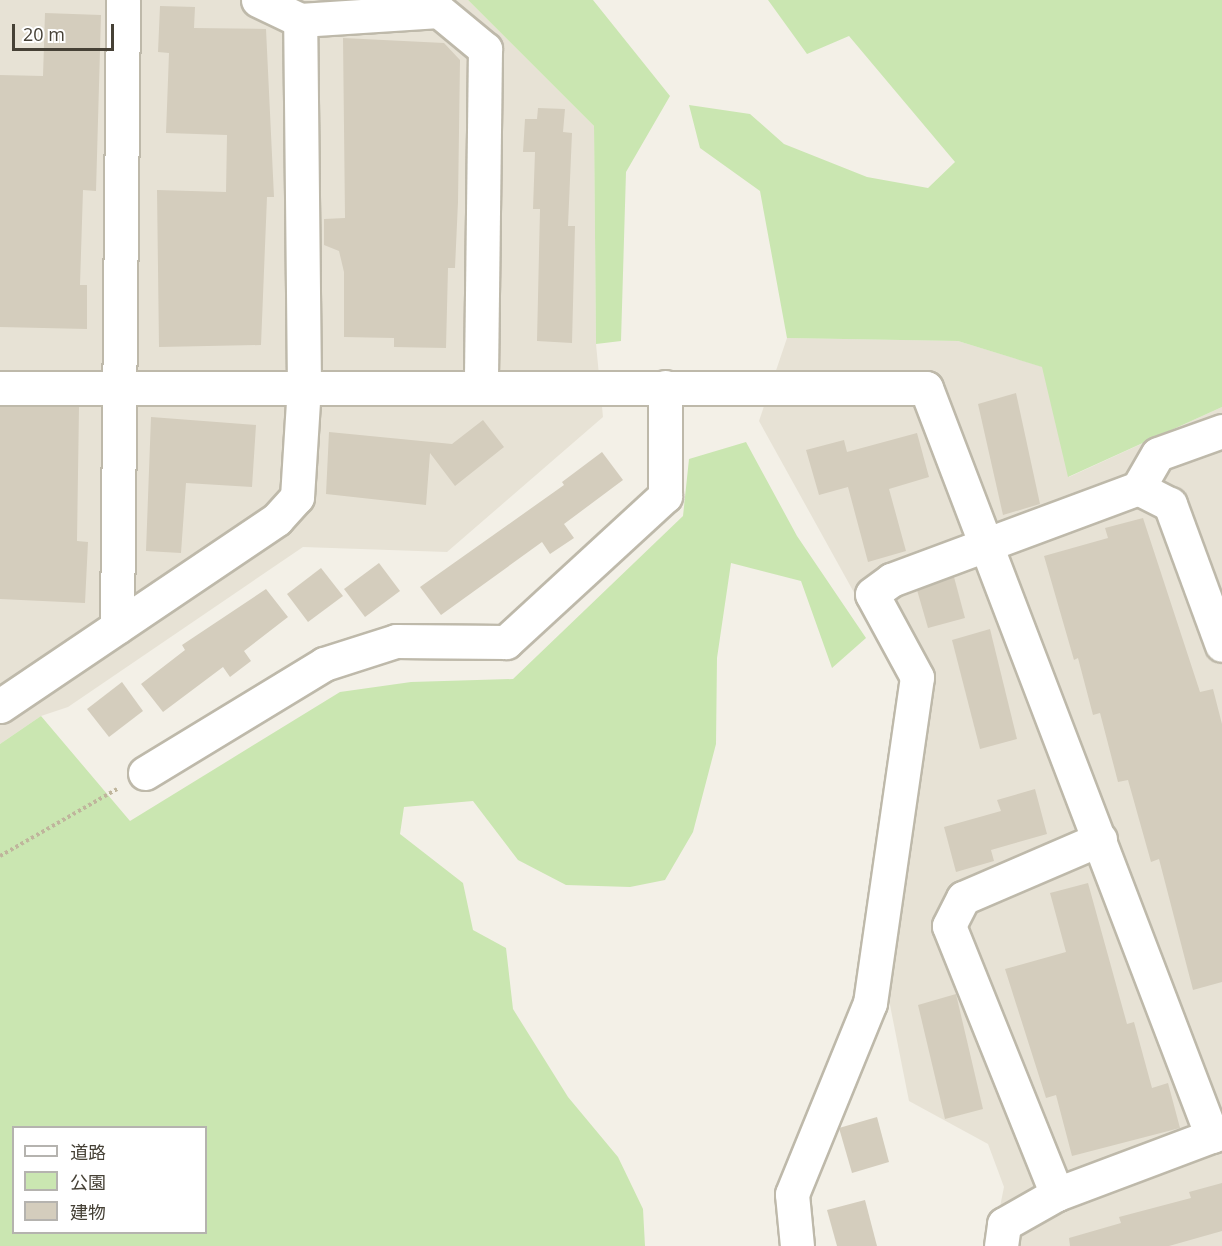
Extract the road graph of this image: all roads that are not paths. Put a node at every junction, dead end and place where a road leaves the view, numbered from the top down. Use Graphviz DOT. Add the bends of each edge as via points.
graph roads {
  1 [pos="123,0"];
  2 [pos="258,0"];
  3 [pos="300,20"];
  4 [pos="481,386"];
  5 [pos="304,387"];
  6 [pos="665,387"];
  7 [pos="0,388"];
  8 [pos="117,388"];
  9 [pos="1222,431"];
  10 [pos="1138,488"];
  11 [pos="985,544"];
  12 [pos="1212,587"];
  13 [pos="117,627"];
  14 [pos="1222,645"];
  15 [pos="0,706"];
  16 [pos="145,773"];
  17 [pos="1100,839"];
  18 [pos="1217,1134"];
  19 [pos="1057,1194"];
  20 [pos="797,1246"];
  21 [pos="1000,1246"];
  1 -- 8 [label="street"];
  2 -- 3 [label="street"];
  3 -- 4 [label="street" via="439,11 485,49"];
  3 -- 5 [label="street"];
  4 -- 5 [label="street"];
  4 -- 6 [label="street"];
  5 -- 8 [label="street"];
  5 -- 13 [label="street" via="297,497 278,519"];
  6 -- 11 [label="street" via="926,388"];
  6 -- 16 [label="street" via="665,496 506,642 396,641 324,664"];
  7 -- 8 [label="street"];
  8 -- 13 [label="street"];
  9 -- 10 [label="street" via="1158,454"];
  10 -- 11 [label="street"];
  10 -- 12 [label="street" via="1170,504"];
  11 -- 17 [label="street"];
  11 -- 20 [label="street" via="891,580 872,594 917,677 870,1003 792,1194"];
  12 -- 14 [label="street"];
  13 -- 15 [label="street"];
  17 -- 18 [label="street"];
  17 -- 19 [label="street" via="963,898 949,926"];
  18 -- 19 [label="street"];
  19 -- 21 [label="street" via="1004,1224"];
}
